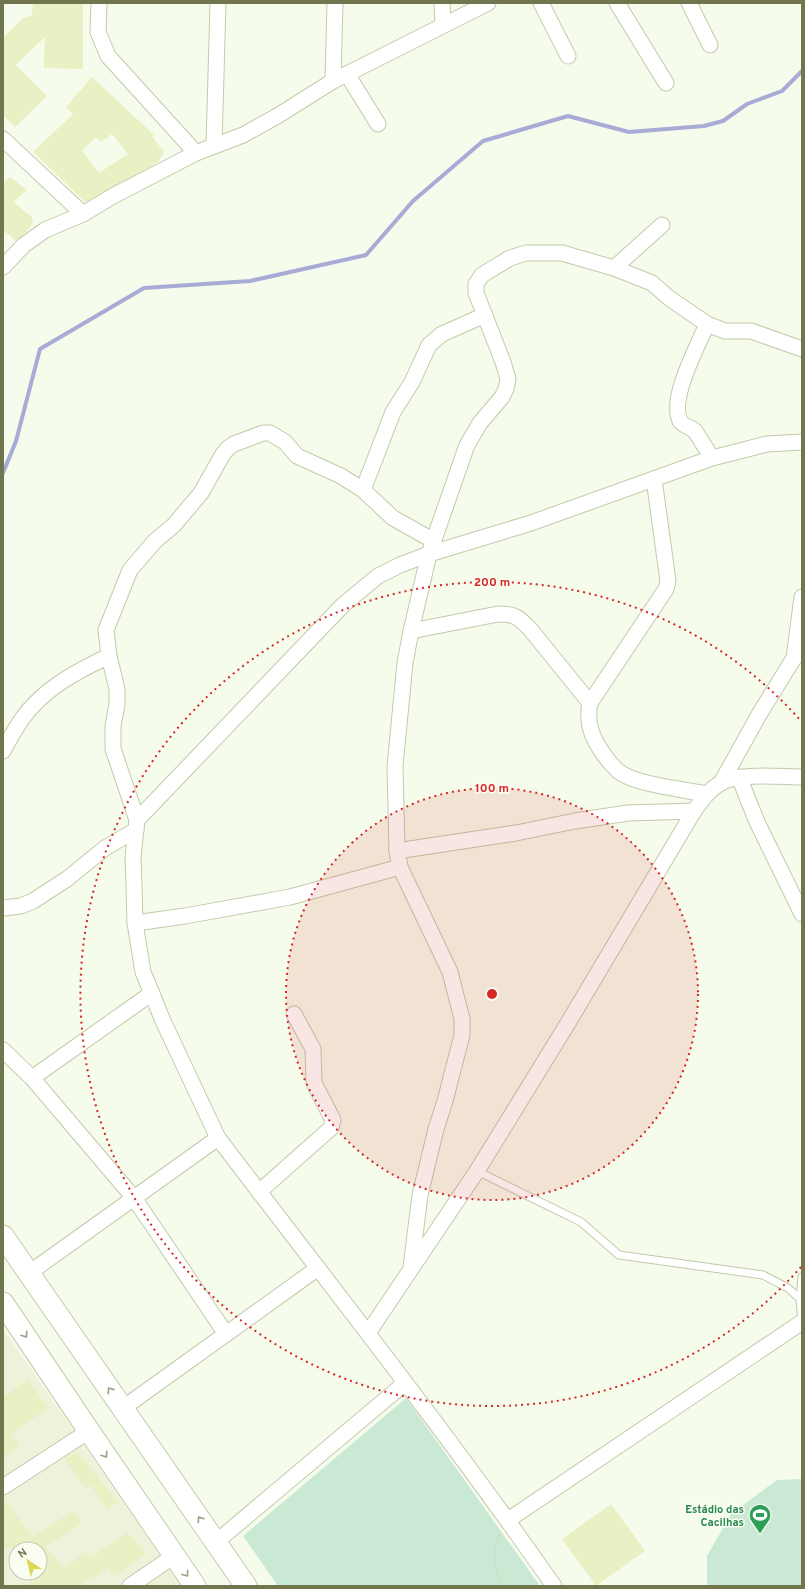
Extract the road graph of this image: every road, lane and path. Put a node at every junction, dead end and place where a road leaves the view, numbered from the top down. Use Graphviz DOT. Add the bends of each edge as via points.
graph roads {
  1 [pos="99,3"];
  2 [pos="218,3"];
  3 [pos="335,3"];
  4 [pos="442,3"];
  5 [pos="488,3"];
  6 [pos="541,3"];
  7 [pos="617,3"];
  8 [pos="689,3"];
  9 [pos="443,25"];
  10 [pos="710,45"];
  11 [pos="568,56"];
  12 [pos="347,74"];
  13 [pos="333,81"];
  14 [pos="666,83"];
  15 [pos="378,124"];
  16 [pos="3,139"];
  17 [pos="214,146"];
  18 [pos="196,153"];
  19 [pos="83,214"];
  20 [pos="662,225"];
  21 [pos="3,267"];
  22 [pos="614,268"];
  23 [pos="485,315"];
  24 [pos="707,324"];
  25 [pos="802,349"];
  26 [pos="802,442"];
  27 [pos="712,458"];
  28 [pos="654,479"];
  29 [pos="363,490"];
  30 [pos="432,547"];
  31 [pos="802,597"];
  32 [pos="411,632"];
  33 [pos="798,654"];
  34 [pos="109,656"];
  35 [pos="590,703"];
  36 [pos="3,751"];
  37 [pos="739,777"];
  38 [pos="802,777"];
  39 [pos="721,782"];
  40 [pos="706,794"];
  41 [pos="694,811"];
  42 [pos="137,825"];
  43 [pos="397,851"];
  44 [pos="400,867"];
  45 [pos="3,908"];
  46 [pos="802,914"];
  47 [pos="135,923"];
  48 [pos="152,993"];
  49 [pos="294,1014"];
  50 [pos="3,1050"];
  51 [pos="32,1078"];
  52 [pos="218,1138"];
  53 [pos="477,1171"];
  54 [pos="259,1192"];
  55 [pos="134,1198"];
  56 [pos="3,1236"];
  57 [pos="411,1266"];
  58 [pos="318,1268"];
  59 [pos="29,1273"];
  60 [pos="802,1278"];
  61 [pos="800,1299"];
  62 [pos="3,1303"];
  63 [pos="802,1322"];
  64 [pos="368,1333"];
  65 [pos="226,1334"];
  66 [pos="405,1383"];
  67 [pos="123,1408"];
  68 [pos="88,1431"];
  69 [pos="3,1487"];
  70 [pos="508,1520"];
  71 [pos="215,1543"];
  72 [pos="174,1556"];
  73 [pos="130,1586"];
  74 [pos="195,1586"];
  75 [pos="246,1586"];
  76 [pos="500,1586"];
  77 [pos="554,1586"];
  1 -- 18 [label="street" via="98,32 108,56"];
  2 -- 17 [label="street"];
  3 -- 13 [label="street"];
  4 -- 9 [label="street"];
  5 -- 9 [label="street"];
  6 -- 11 [label="street"];
  7 -- 14 [label="street"];
  8 -- 10 [label="street"];
  9 -- 12 [label="street"];
  12 -- 13 [label="street"];
  12 -- 15 [label="street"];
  13 -- 17 [label="street" via="243,135"];
  16 -- 19 [label="street"];
  17 -- 18 [label="street"];
  18 -- 19 [label="street"];
  19 -- 21 [label="street" via="45,230 24,245"];
  20 -- 22 [label="street"];
  22 -- 23 [label="street" via="562,253 526,253 510,258 482,275 476,284 476,293"];
  22 -- 24 [label="street" via="652,283"];
  23 -- 29 [label="street" via="442,334 429,345 412,382 393,412"];
  23 -- 30 [label="street" via="508,378 506,389 467,445"];
  24 -- 25 [label="street" via="725,331 750,331"];
  24 -- 27 [label="street" via="683,381 679,395 679,412 680,420 695,431"];
  26 -- 27 [label="street" via="767,444"];
  27 -- 28 [label="street"];
  28 -- 30 [label="street" via="531,523"];
  28 -- 35 [label="street" via="668,581 666,589"];
  29 -- 30 [label="street" via="392,518"];
  29 -- 34 [label="street" via="341,476 296,456 285,442 270,433 263,433 234,444 222,454 200,493 174,525 155,541 130,570 106,630"];
  30 -- 32 [label="street"];
  30 -- 42 [label="street" via="378,576 343,605"];
  31 -- 33 [label="street"];
  32 -- 35 [label="street" via="498,614 511,614 530,629"];
  32 -- 43 [label="street" via="405,663 395,766"];
  33 -- 39 [label="street" via="760,713"];
  34 -- 36 [label="street" via="84,668 49,691 22,718"];
  34 -- 42 [label="street" via="117,704 113,726 113,749"];
  35 -- 40 [label="street" via="588,711 592,734 605,757 618,771 638,781"];
  37 -- 38 [label="street"];
  37 -- 39 [label="street"];
  37 -- 46 [label="street" via="757,822"];
  39 -- 40 [label="street"];
  40 -- 41 [label="street"];
  41 -- 43 [label="street" via="628,813 516,834"];
  41 -- 53 [label="street"];
  42 -- 45 [label="street" via="67,879 33,901 21,906"];
  42 -- 47 [label="street" via="133,857"];
  43 -- 44 [label="street"];
  44 -- 47 [label="street" via="290,897"];
  44 -- 57 [label="street" via="450,972 462,1019 462,1035 420,1195"];
  47 -- 48 [label="street" via="143,972"];
  48 -- 51 [label="street"];
  48 -- 52 [label="street"];
  49 -- 54 [label="street" via="313,1049 314,1083 333,1120 331,1128"];
  50 -- 51 [label="street"];
  51 -- 55 [label="street"];
  52 -- 54 [label="street"];
  52 -- 55 [label="street"];
  53 -- 57 [label="street"];
  53 -- 61 [label="lane" via="581,1222 619,1255 763,1275 788,1288"];
  54 -- 58 [label="street"];
  55 -- 59 [label="street"];
  55 -- 65 [label="street"];
  56 -- 59 [label="main road"];
  57 -- 64 [label="street"];
  58 -- 64 [label="street"];
  58 -- 65 [label="street"];
  67 -- 59 [label="main road, one-way"];
  60 -- 61 [label="lane"];
  61 -- 63 [label="lane"];
  62 -- 68 [label="main road, one-way"];
  63 -- 70 [label="street"];
  64 -- 66 [label="street"];
  65 -- 67 [label="street"];
  66 -- 70 [label="street"];
  66 -- 71 [label="street"];
  71 -- 67 [label="main road, one-way"];
  68 -- 69 [label="street"];
  68 -- 72 [label="main road, one-way"];
  70 -- 76 [label="path" via="496,1544 495,1569"];
  70 -- 77 [label="street"];
  71 -- 75 [label="main road"];
  72 -- 73 [label="street"];
  72 -- 74 [label="main road, one-way"];
}
